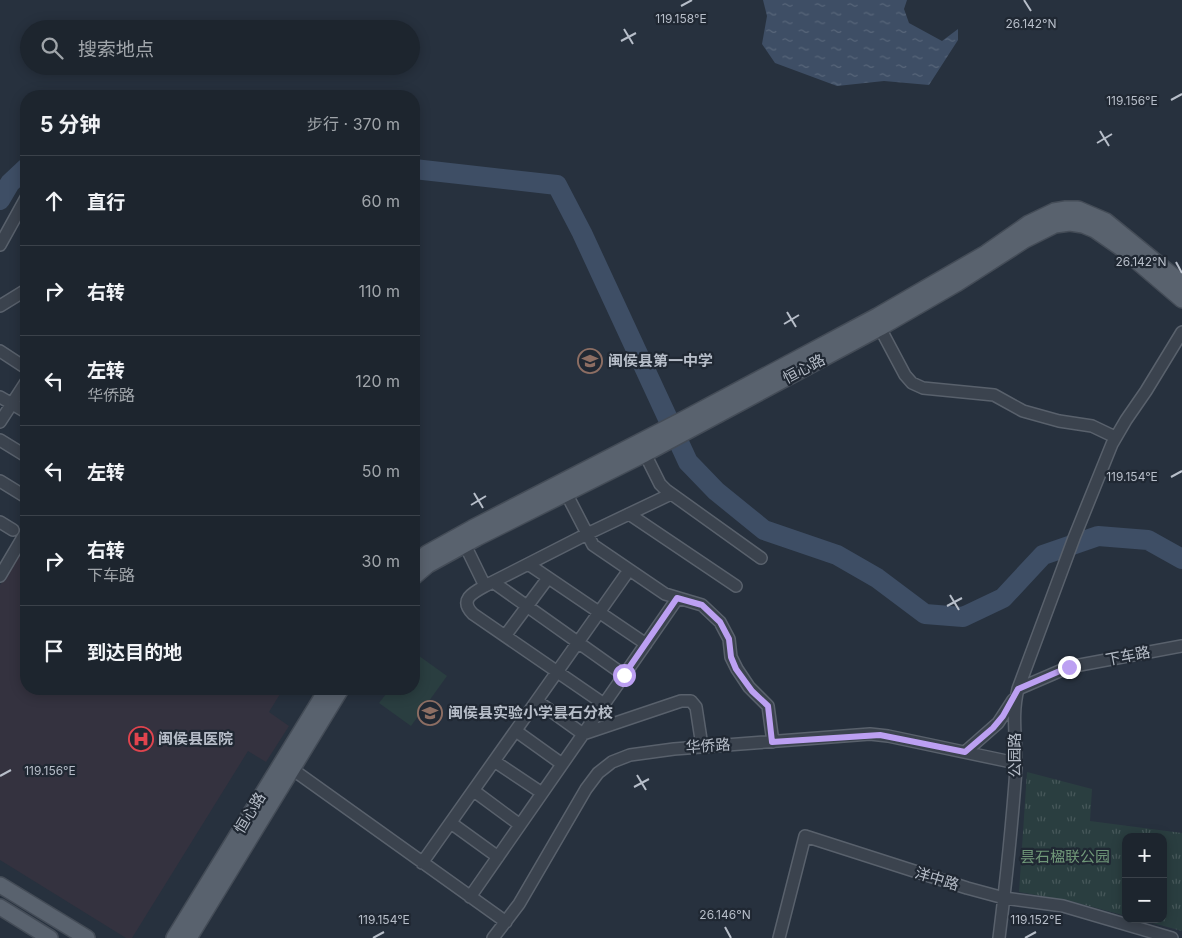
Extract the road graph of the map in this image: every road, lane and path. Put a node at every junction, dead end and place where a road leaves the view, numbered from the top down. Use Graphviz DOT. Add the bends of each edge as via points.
graph roads {
  1 [pos="20,209"];
  2 [pos="0,245"];
  3 [pos="1182,283"];
  4 [pos="20,294"];
  5 [pos="1182,300"];
  6 [pos="0,306"];
  7 [pos="880,328"];
  8 [pos="1182,332"];
  9 [pos="0,351"];
  10 [pos="20,364"];
  11 [pos="20,391"];
  12 [pos="0,397"];
  13 [pos="12,404"];
  14 [pos="20,409"];
  15 [pos="0,422"];
  16 [pos="685,425"];
  17 [pos="663,437"];
  18 [pos="1115,438"];
  19 [pos="0,440"];
  20 [pos="20,452"];
  21 [pos="644,454"];
  22 [pos="0,482"];
  23 [pos="566,493"];
  24 [pos="20,494"];
  25 [pos="671,494"];
  26 [pos="629,514"];
  27 [pos="0,522"];
  28 [pos="13,530"];
  29 [pos="587,534"];
  30 [pos="20,542"];
  31 [pos="465,544"];
  32 [pos="761,558"];
  33 [pos="420,559"];
  34 [pos="528,564"];
  35 [pos="629,570"];
  36 [pos="420,572"];
  37 [pos="0,576"];
  38 [pos="548,578"];
  39 [pos="489,584"];
  40 [pos="736,586"];
  41 [pos="677,598"];
  42 [pos="527,606"];
  43 [pos="600,612"];
  44 [pos="505,636"];
  45 [pos="578,643"];
  46 [pos="646,644"];
  47 [pos="1182,646"];
  48 [pos="558,672"];
  49 [pos="624,675"];
  50 [pos="1018,689"];
  51 [pos="323,695"];
  52 [pos="338,695"];
  53 [pos="537,701"];
  54 [pos="604,704"];
  55 [pos="516,731"];
  56 [pos="583,734"];
  57 [pos="772,742"];
  58 [pos="702,746"];
  59 [pos="965,752"];
  60 [pos="494,762"];
  61 [pos="1016,763"];
  62 [pos="562,764"];
  63 [pos="292,769"];
  64 [pos="474,791"];
  65 [pos="542,793"];
  66 [pos="451,823"];
  67 [pos="520,824"];
  68 [pos="498,857"];
  69 [pos="422,863"];
  70 [pos="0,885"];
  71 [pos="470,897"];
  72 [pos="1004,898"];
  73 [pos="0,907"];
  74 [pos="506,922"];
  75 [pos="50,938"];
  76 [pos="87,938"];
  77 [pos="174,938"];
  78 [pos="189,938"];
  79 [pos="493,938"];
  80 [pos="779,938"];
  81 [pos="999,938"];
  82 [pos="1172,938"];
  1 -- 2 [label="street"];
  3 -- 16 [label="main road, 恒心路" via="1106,221 1078,209 1054,211"];
  4 -- 6 [label="street"];
  5 -- 7 [label="main road, 恒心路" via="1096,230 1083,225 1055,225"];
  7 -- 16 [label="main road, 恒心路"];
  7 -- 18 [label="street" via="908,380 917,386 994,395 1023,411 1092,426"];
  8 -- 18 [label="street, 公园路"];
  9 -- 10 [label="street"];
  11 -- 13 [label="street"];
  12 -- 13 [label="street"];
  13 -- 14 [label="street"];
  13 -- 15 [label="street"];
  16 -- 17 [label="main road, 恒心路"];
  17 -- 21 [label="main road, 恒心路"];
  17 -- 33 [label="main road, 恒心路" via="457,536"];
  18 -- 50 [label="street, 公园路"];
  19 -- 20 [label="street"];
  21 -- 23 [label="main road, 恒心路"];
  21 -- 25 [label="street" via="660,484"];
  22 -- 24 [label="street"];
  23 -- 29 [label="street"];
  23 -- 31 [label="main road, 恒心路"];
  25 -- 26 [label="street"];
  25 -- 32 [label="street"];
  26 -- 29 [label="street"];
  26 -- 40 [label="street"];
  27 -- 28 [label="street"];
  29 -- 34 [label="street"];
  29 -- 35 [label="street" via="593,545"];
  30 -- 37 [label="street"];
  31 -- 36 [label="main road, 恒心路"];
  31 -- 39 [label="street"];
  34 -- 38 [label="street"];
  34 -- 39 [label="street"];
  35 -- 41 [label="street" via="665,594"];
  35 -- 43 [label="street"];
  38 -- 42 [label="street"];
  38 -- 43 [label="street"];
  39 -- 42 [label="street"];
  39 -- 44 [label="street" via="469,597 467,606 473,614"];
  41 -- 46 [label="street"];
  41 -- 57 [label="street" via="702,605 720,622 729,639 736,669 768,706"];
  42 -- 44 [label="street"];
  42 -- 45 [label="street"];
  43 -- 45 [label="street"];
  43 -- 46 [label="street"];
  44 -- 48 [label="street"];
  45 -- 48 [label="street"];
  45 -- 49 [label="street"];
  46 -- 49 [label="street"];
  47 -- 50 [label="street, 下车路" via="1069,667"];
  48 -- 53 [label="street"];
  48 -- 54 [label="street"];
  49 -- 54 [label="street"];
  50 -- 59 [label="street" via="993,728"];
  50 -- 61 [label="street, 公园路" via="1014,709"];
  51 -- 77 [label="main road, 恒心路"];
  52 -- 63 [label="main road, 恒心路"];
  53 -- 55 [label="street"];
  53 -- 56 [label="street"];
  54 -- 56 [label="street"];
  55 -- 60 [label="street"];
  55 -- 62 [label="street"];
  56 -- 58 [label="street" via="686,700 696,707"];
  56 -- 62 [label="street"];
  57 -- 58 [label="street, 华侨路"];
  57 -- 59 [label="street, 华侨路" via="880,735"];
  58 -- 74 [label="street, 华侨路" via="630,755 604,767 586,789"];
  59 -- 61 [label="street, 华侨路"];
  60 -- 64 [label="street"];
  60 -- 65 [label="street"];
  61 -- 72 [label="street, 公园路"];
  62 -- 65 [label="street"];
  63 -- 69 [label="street"];
  63 -- 78 [label="main road, 恒心路"];
  64 -- 66 [label="street"];
  64 -- 67 [label="street"];
  65 -- 67 [label="street"];
  66 -- 68 [label="street"];
  66 -- 69 [label="street"];
  67 -- 68 [label="street"];
  68 -- 71 [label="street"];
  69 -- 71 [label="street"];
  70 -- 76 [label="main road"];
  71 -- 74 [label="street"];
  72 -- 80 [label="street, 洋中路" via="806,836"];
  72 -- 81 [label="street, 公园路"];
  72 -- 82 [label="street, 洋中路" via="1063,906"];
  73 -- 75 [label="main road"];
  74 -- 79 [label="street, 华侨路"];
}
